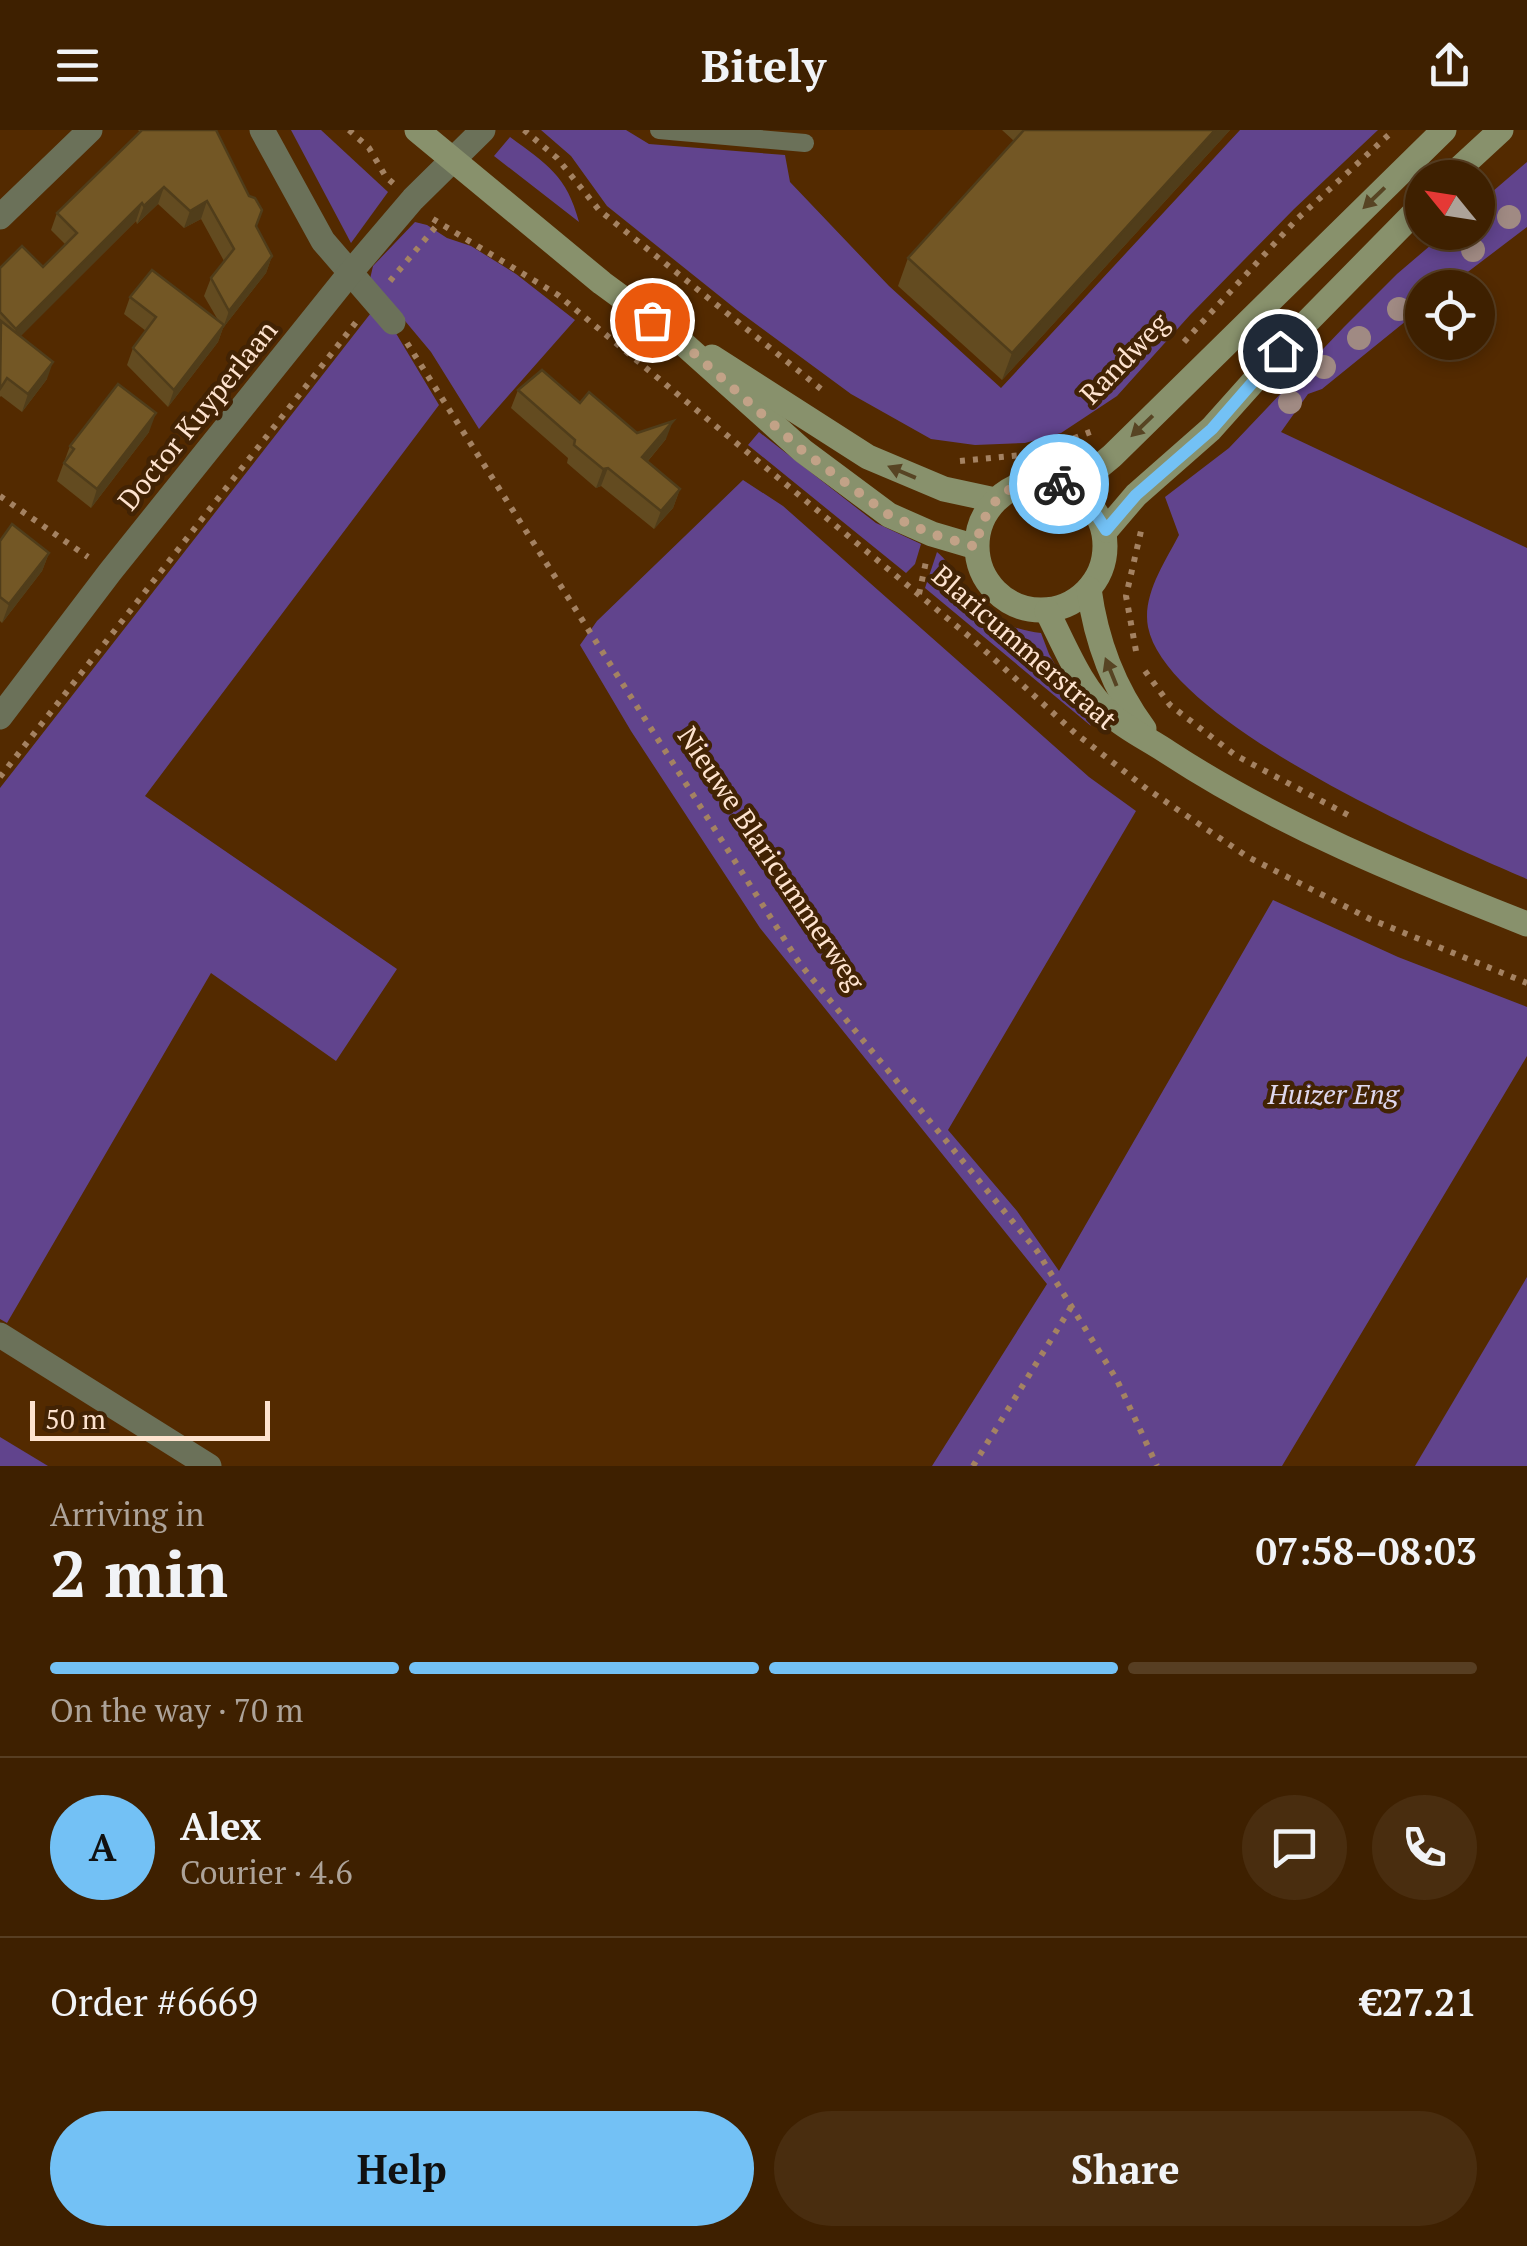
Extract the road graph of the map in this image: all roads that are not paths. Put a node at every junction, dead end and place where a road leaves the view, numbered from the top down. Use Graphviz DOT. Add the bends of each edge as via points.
graph roads {
  1 [pos="90,130"];
  2 [pos="262,130"];
  3 [pos="417,130"];
  4 [pos="483,130"];
  5 [pos="660,130"];
  6 [pos="1444,130"];
  7 [pos="1501,130"];
  8 [pos="805,142"];
  9 [pos="1469,160"];
  10 [pos="452,162"];
  11 [pos="0,217"];
  12 [pos="1405,222"];
  13 [pos="350,273"];
  14 [pos="394,322"];
  15 [pos="677,338"];
  16 [pos="1072,489"];
  17 [pos="995,500"];
  18 [pos="1106,530"];
  19 [pos="976,547"];
  20 [pos="1090,589"];
  21 [pos="1048,612"];
  22 [pos="0,716"];
  23 [pos="1156,744"];
  24 [pos="1527,924"];
  25 [pos="0,1335"];
  26 [pos="209,1466"];
  1 -- 11 [label="street"];
  2 -- 13 [label="street"];
  3 -- 10 [label="main road, Blaricummerstraat"];
  4 -- 10 [label="street, Doctor Kuyperlaan"];
  5 -- 8 [label="lane"];
  6 -- 16 [label="main road, one-way"];
  7 -- 9 [label="main road"];
  10 -- 13 [label="street, Doctor Kuyperlaan"];
  10 -- 15 [label="main road, Blaricummerstraat"];
  12 -- 18 [label="main road" via="1212,429"];
  13 -- 14 [label="street"];
  13 -- 22 [label="street, Doctor Kuyperlaan"];
  17 -- 15 [label="main road, Blaricummerstraat, one-way" via="868,457"];
  15 -- 19 [label="main road, Blaricummerstraat" via="803,451 889,515"];
  16 -- 17 [label="main road" via="1031,482"];
  16 -- 18 [label="main road"];
  17 -- 19 [label="main road"];
  18 -- 20 [label="main road"];
  19 -- 21 [label="main road" via="980,568 998,594"];
  20 -- 21 [label="main road" via="1071,606"];
  23 -- 20 [label="main road, Blaricummerstraat, one-way" via="1123,701 1098,639"];
  21 -- 23 [label="main road, Blaricummerstraat" via="1093,696"];
  23 -- 24 [label="main road, Blaricummerstraat" via="1212,781 1398,873"];
  25 -- 26 [label="street"];
}
